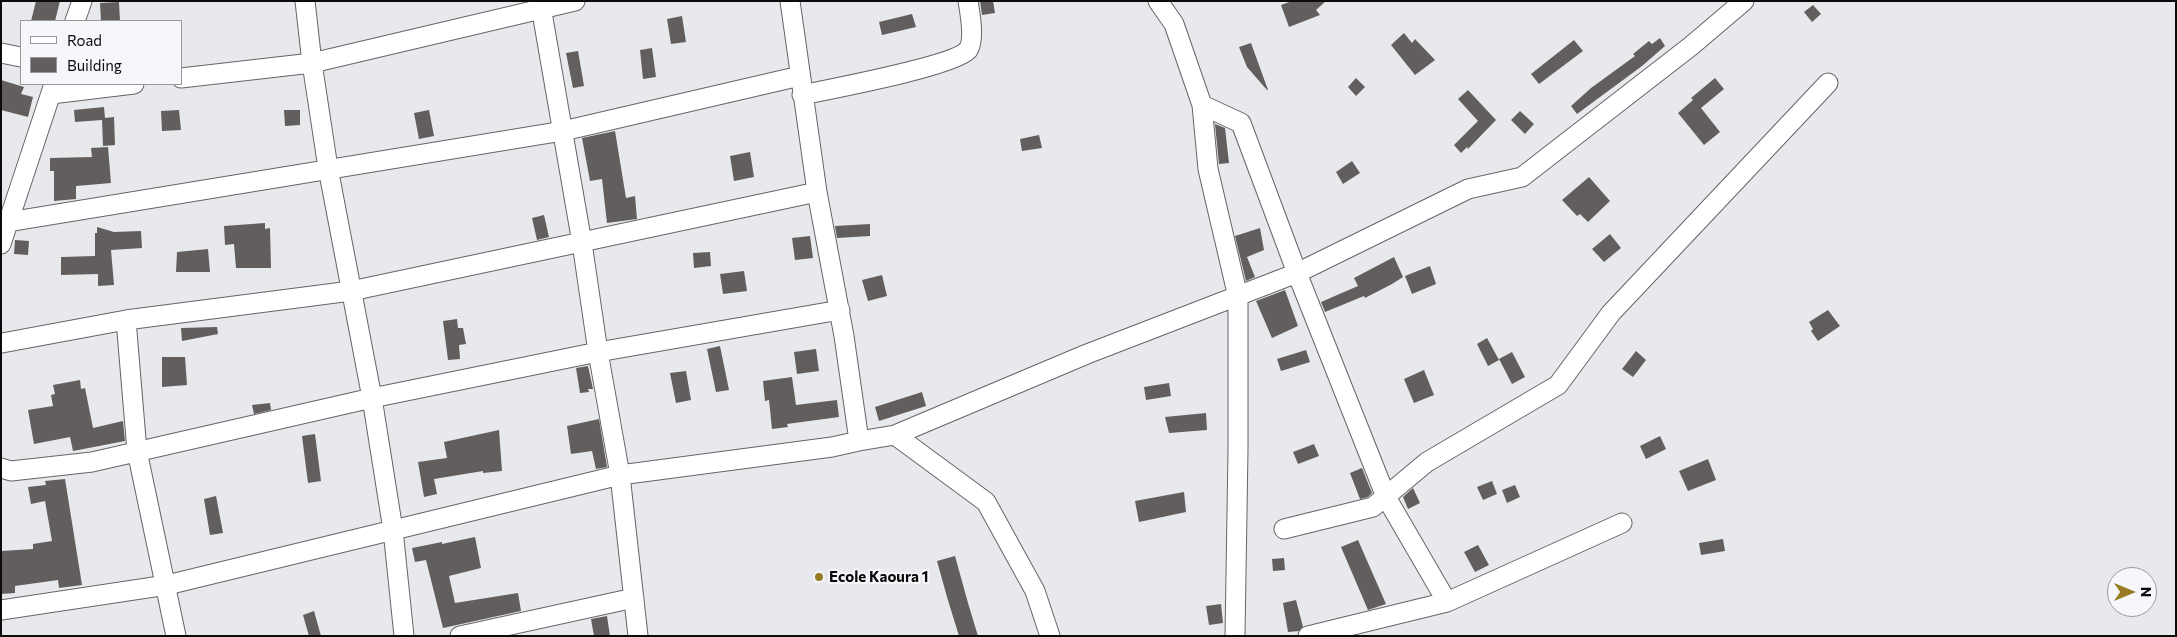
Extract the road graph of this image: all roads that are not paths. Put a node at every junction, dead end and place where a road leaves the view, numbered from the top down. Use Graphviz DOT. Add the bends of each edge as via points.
graph roads {
  1 [pos="82,1"];
  2 [pos="305,1"];
  3 [pos="574,1"];
  4 [pos="790,1"];
  5 [pos="968,1"];
  6 [pos="1158,1"];
  7 [pos="1744,1"];
  8 [pos="540,5"];
  9 [pos="75,20"];
  10 [pos="1,52"];
  11 [pos="20,57"];
  12 [pos="312,63"];
  13 [pos="800,76"];
  14 [pos="182,78"];
  15 [pos="1828,83"];
  16 [pos="118,85"];
  17 [pos="52,89"];
  18 [pos="802,95"];
  19 [pos="1202,105"];
  20 [pos="563,131"];
  21 [pos="328,168"];
  22 [pos="817,192"];
  23 [pos="8,222"];
  24 [pos="582,243"];
  25 [pos="1,244"];
  26 [pos="1296,273"];
  27 [pos="351,291"];
  28 [pos="1238,297"];
  29 [pos="840,310"];
  30 [pos="126,320"];
  31 [pos="2,346"];
  32 [pos="598,352"];
  33 [pos="372,398"];
  34 [pos="895,435"];
  35 [pos="859,441"];
  36 [pos="137,451"];
  37 [pos="1,468"];
  38 [pos="620,475"];
  39 [pos="1386,497"];
  40 [pos="1622,523"];
  41 [pos="1284,529"];
  42 [pos="393,530"];
  43 [pos="166,585"];
  44 [pos="634,598"];
  45 [pos="1446,602"];
  46 [pos="1,610"];
  47 [pos="176,636"];
  48 [pos="404,636"];
  49 [pos="460,636"];
  50 [pos="638,636"];
  51 [pos="1050,636"];
  52 [pos="1235,636"];
  53 [pos="1308,636"];
  1 -- 9 [label="street"];
  2 -- 12 [label="street"];
  3 -- 8 [label="street"];
  4 -- 13 [label="street"];
  5 -- 18 [label="street" via="971,44 967,51 912,71"];
  6 -- 19 [label="street" via="1174,24"];
  7 -- 26 [label="street" via="1522,177 1468,188"];
  8 -- 12 [label="street"];
  8 -- 20 [label="street"];
  10 -- 11 [label="street"];
  12 -- 14 [label="street"];
  12 -- 21 [label="street"];
  13 -- 18 [label="street"];
  13 -- 20 [label="street"];
  15 -- 39 [label="street" via="1611,313 1558,385 1427,462"];
  16 -- 17 [label="street"];
  17 -- 23 [label="street"];
  18 -- 22 [label="street"];
  19 -- 26 [label="street" via="1241,123"];
  19 -- 28 [label="street" via="1208,169"];
  20 -- 21 [label="street"];
  20 -- 24 [label="street"];
  21 -- 23 [label="street"];
  21 -- 27 [label="street"];
  22 -- 24 [label="street"];
  22 -- 29 [label="street"];
  23 -- 25 [label="street"];
  24 -- 27 [label="street"];
  24 -- 32 [label="street"];
  26 -- 28 [label="street"];
  26 -- 39 [label="street"];
  27 -- 30 [label="street"];
  27 -- 33 [label="street"];
  28 -- 34 [label="street" via="1087,354"];
  28 -- 52 [label="street"];
  29 -- 32 [label="street"];
  29 -- 35 [label="street"];
  30 -- 31 [label="street"];
  30 -- 36 [label="street"];
  32 -- 33 [label="street"];
  32 -- 38 [label="street"];
  33 -- 36 [label="street"];
  33 -- 42 [label="street"];
  34 -- 35 [label="street"];
  34 -- 51 [label="street" via="986,502 1035,591"];
  35 -- 38 [label="street"];
  36 -- 37 [label="street" via="92,462 11,471"];
  36 -- 43 [label="street"];
  38 -- 42 [label="street"];
  38 -- 44 [label="street"];
  39 -- 41 [label="street" via="1374,507"];
  39 -- 45 [label="street"];
  40 -- 45 [label="street"];
  42 -- 43 [label="street"];
  42 -- 48 [label="street"];
  43 -- 46 [label="street"];
  43 -- 47 [label="street"];
  44 -- 49 [label="street"];
  44 -- 50 [label="street"];
  45 -- 53 [label="street"];
}
